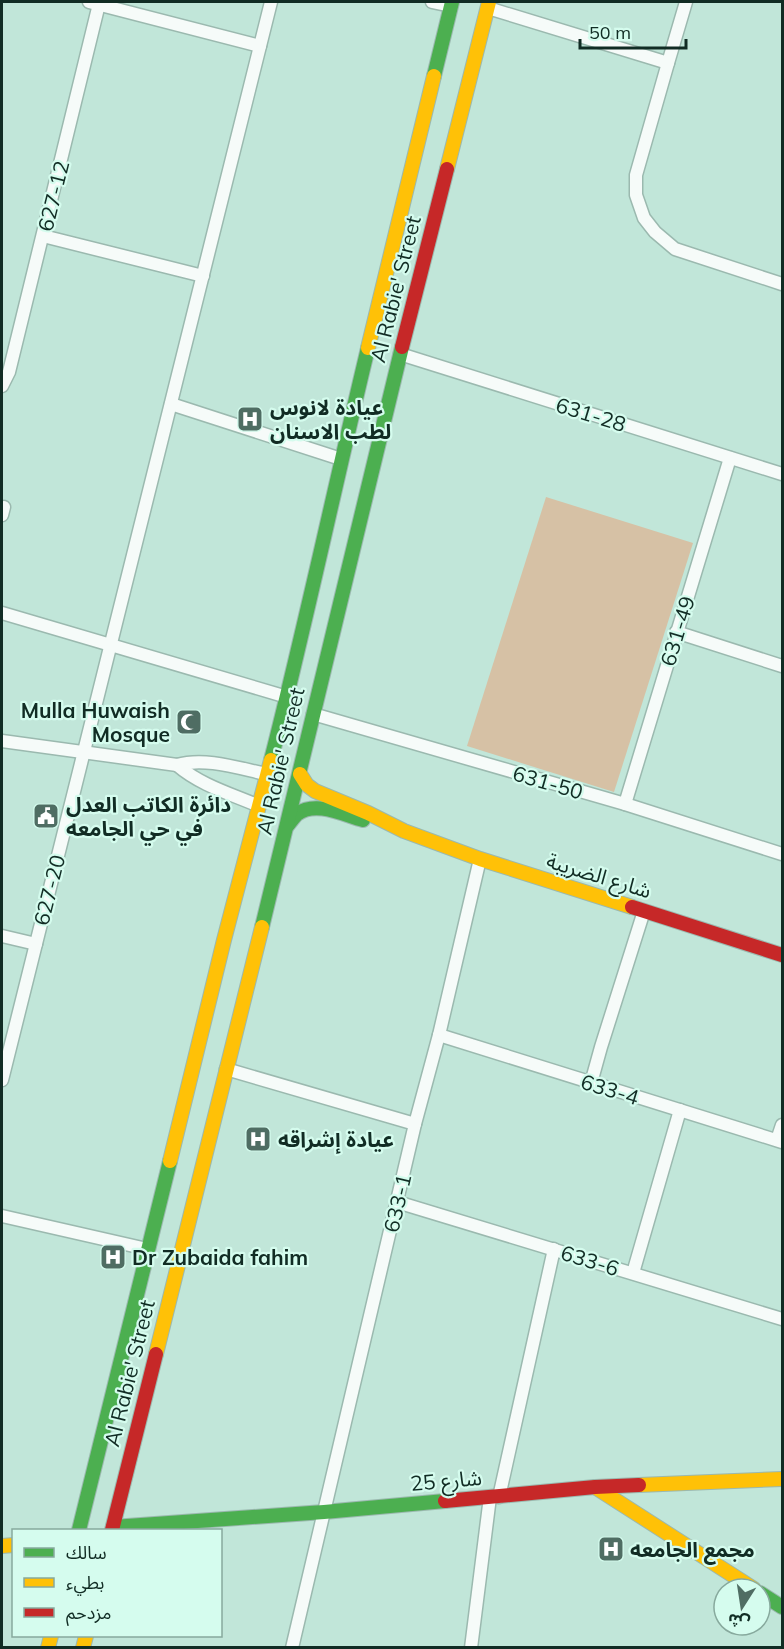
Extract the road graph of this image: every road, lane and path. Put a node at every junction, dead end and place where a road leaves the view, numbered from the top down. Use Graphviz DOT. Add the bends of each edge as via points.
graph roads {
  1 [pos="271,2"];
  2 [pos="432,2"];
  3 [pos="686,2"];
  4 [pos="94,3"];
  5 [pos="451,4"];
  6 [pos="488,5"];
  7 [pos="260,46"];
  8 [pos="668,63"];
  9 [pos="430,164"];
  10 [pos="43,236"];
  11 [pos="203,276"];
  12 [pos="783,284"];
  13 [pos="400,354"];
  14 [pos="2,386"];
  15 [pos="171,404"];
  16 [pos="730,458"];
  17 [pos="341,459"];
  18 [pos="783,474"];
  19 [pos="2,613"];
  20 [pos="676,632"];
  21 [pos="110,645"];
  22 [pos="783,666"];
  23 [pos="286,697"];
  24 [pos="313,714"];
  25 [pos="2,741"];
  26 [pos="84,752"];
  27 [pos="177,765"];
  28 [pos="266,774"];
  29 [pos="300,774"];
  30 [pos="625,804"];
  31 [pos="259,806"];
  32 [pos="288,825"];
  33 [pos="404,831"];
  34 [pos="783,854"];
  35 [pos="480,859"];
  36 [pos="644,911"];
  37 [pos="2,936"];
  38 [pos="36,944"];
  39 [pos="783,955"];
  40 [pos="438,1035"];
  41 [pos="226,1069"];
  42 [pos="2,1080"];
  43 [pos="591,1083"];
  44 [pos="680,1110"];
  45 [pos="415,1124"];
  46 [pos="783,1125"];
  47 [pos="780,1141"];
  48 [pos="397,1202"];
  49 [pos="2,1216"];
  50 [pos="147,1249"];
  51 [pos="554,1249"];
  52 [pos="633,1273"];
  53 [pos="783,1318"];
  54 [pos="119,1366"];
  55 [pos="151,1372"];
  56 [pos="105,1424"];
  57 [pos="136,1431"];
  58 [pos="783,1479"];
  59 [pos="595,1487"];
  60 [pos="495,1497"];
  61 [pos="324,1512"];
  62 [pos="79,1529"];
  63 [pos="112,1529"];
  64 [pos="735,1577"];
  65 [pos="292,1647"];
  66 [pos="471,1647"];
  1 -- 7 [label="street, 627-20"];
  2 -- 5 [label="street"];
  3 -- 8 [label="street"];
  4 -- 7 [label="street"];
  4 -- 10 [label="street, 627-12"];
  5 -- 9 [label="main road, Al Rabie' Street"];
  6 -- 8 [label="street"];
  6 -- 9 [label="main road, Al Rabie' Street"];
  7 -- 11 [label="street, 627-20"];
  8 -- 12 [label="street" via="636,175 636,195 644,218 675,249"];
  9 -- 13 [label="main road, Al Rabie' Street"];
  9 -- 17 [label="main road, Al Rabie' Street"];
  10 -- 11 [label="street"];
  10 -- 14 [label="street, 627-12" via="9,372"];
  11 -- 15 [label="street, 627-20"];
  13 -- 16 [label="street, 631-28"];
  13 -- 24 [label="main road, Al Rabie' Street"];
  15 -- 17 [label="street"];
  15 -- 21 [label="street, 627-20"];
  16 -- 18 [label="street, 631-28"];
  16 -- 20 [label="street, 631-49"];
  17 -- 23 [label="main road, Al Rabie' Street"];
  19 -- 21 [label="street"];
  20 -- 22 [label="street"];
  20 -- 30 [label="street, 631-49"];
  21 -- 23 [label="street"];
  21 -- 26 [label="street, 627-20"];
  23 -- 28 [label="main road, Al Rabie' Street"];
  24 -- 29 [label="main road, Al Rabie' Street"];
  24 -- 30 [label="street, 631-50"];
  25 -- 26 [label="street"];
  26 -- 27 [label="street"];
  26 -- 38 [label="street, 627-20"];
  27 -- 28 [label="street" via="201,763"];
  27 -- 31 [label="street" via="188,775"];
  28 -- 31 [label="main road, Al Rabie' Street"];
  29 -- 32 [label="main road, Al Rabie' Street"];
  29 -- 33 [label="main road, شارع الضريبة" via="315,791"];
  30 -- 34 [label="street, 631-50"];
  31 -- 50 [label="main road, Al Rabie' Street"];
  32 -- 33 [label="main road, شارع الضريبة" via="298,814 319,808"];
  32 -- 41 [label="main road, Al Rabie' Street"];
  33 -- 35 [label="main road, شارع الضريبة"];
  35 -- 36 [label="main road, شارع الضريبة"];
  35 -- 40 [label="street, 633-1"];
  36 -- 39 [label="main road, شارع الضريبة"];
  36 -- 43 [label="street"];
  37 -- 38 [label="street"];
  38 -- 42 [label="street, 627-20"];
  40 -- 43 [label="street, 633-4"];
  40 -- 45 [label="street, 633-1"];
  41 -- 45 [label="street"];
  41 -- 55 [label="main road, Al Rabie' Street"];
  43 -- 44 [label="street, 633-4"];
  44 -- 47 [label="street, 633-4"];
  44 -- 52 [label="street"];
  45 -- 48 [label="street, 633-1"];
  46 -- 47 [label="street"];
  48 -- 51 [label="street, 633-6"];
  48 -- 61 [label="street, 633-1"];
  49 -- 50 [label="street"];
  50 -- 54 [label="main road, Al Rabie' Street"];
  51 -- 52 [label="street, 633-6"];
  51 -- 60 [label="street"];
  52 -- 53 [label="street, 633-6"];
  54 -- 55 [label="main road" via="121,1378 132,1386 146,1382"];
  54 -- 56 [label="main road, Al Rabie' Street"];
  55 -- 57 [label="main road, Al Rabie' Street"];
  56 -- 57 [label="main road" via="114,1414 126,1414 135,1422"];
  56 -- 62 [label="main road, Al Rabie' Street"];
  57 -- 63 [label="main road, Al Rabie' Street"];
  58 -- 59 [label="main road, شارع 25"];
  59 -- 60 [label="main road, شارع 25"];
  59 -- 64 [label="main road"];
  60 -- 61 [label="main road, شارع 25"];
  60 -- 66 [label="street"];
  61 -- 63 [label="main road, شارع 25"];
  61 -- 65 [label="street, 633-1"];
}
